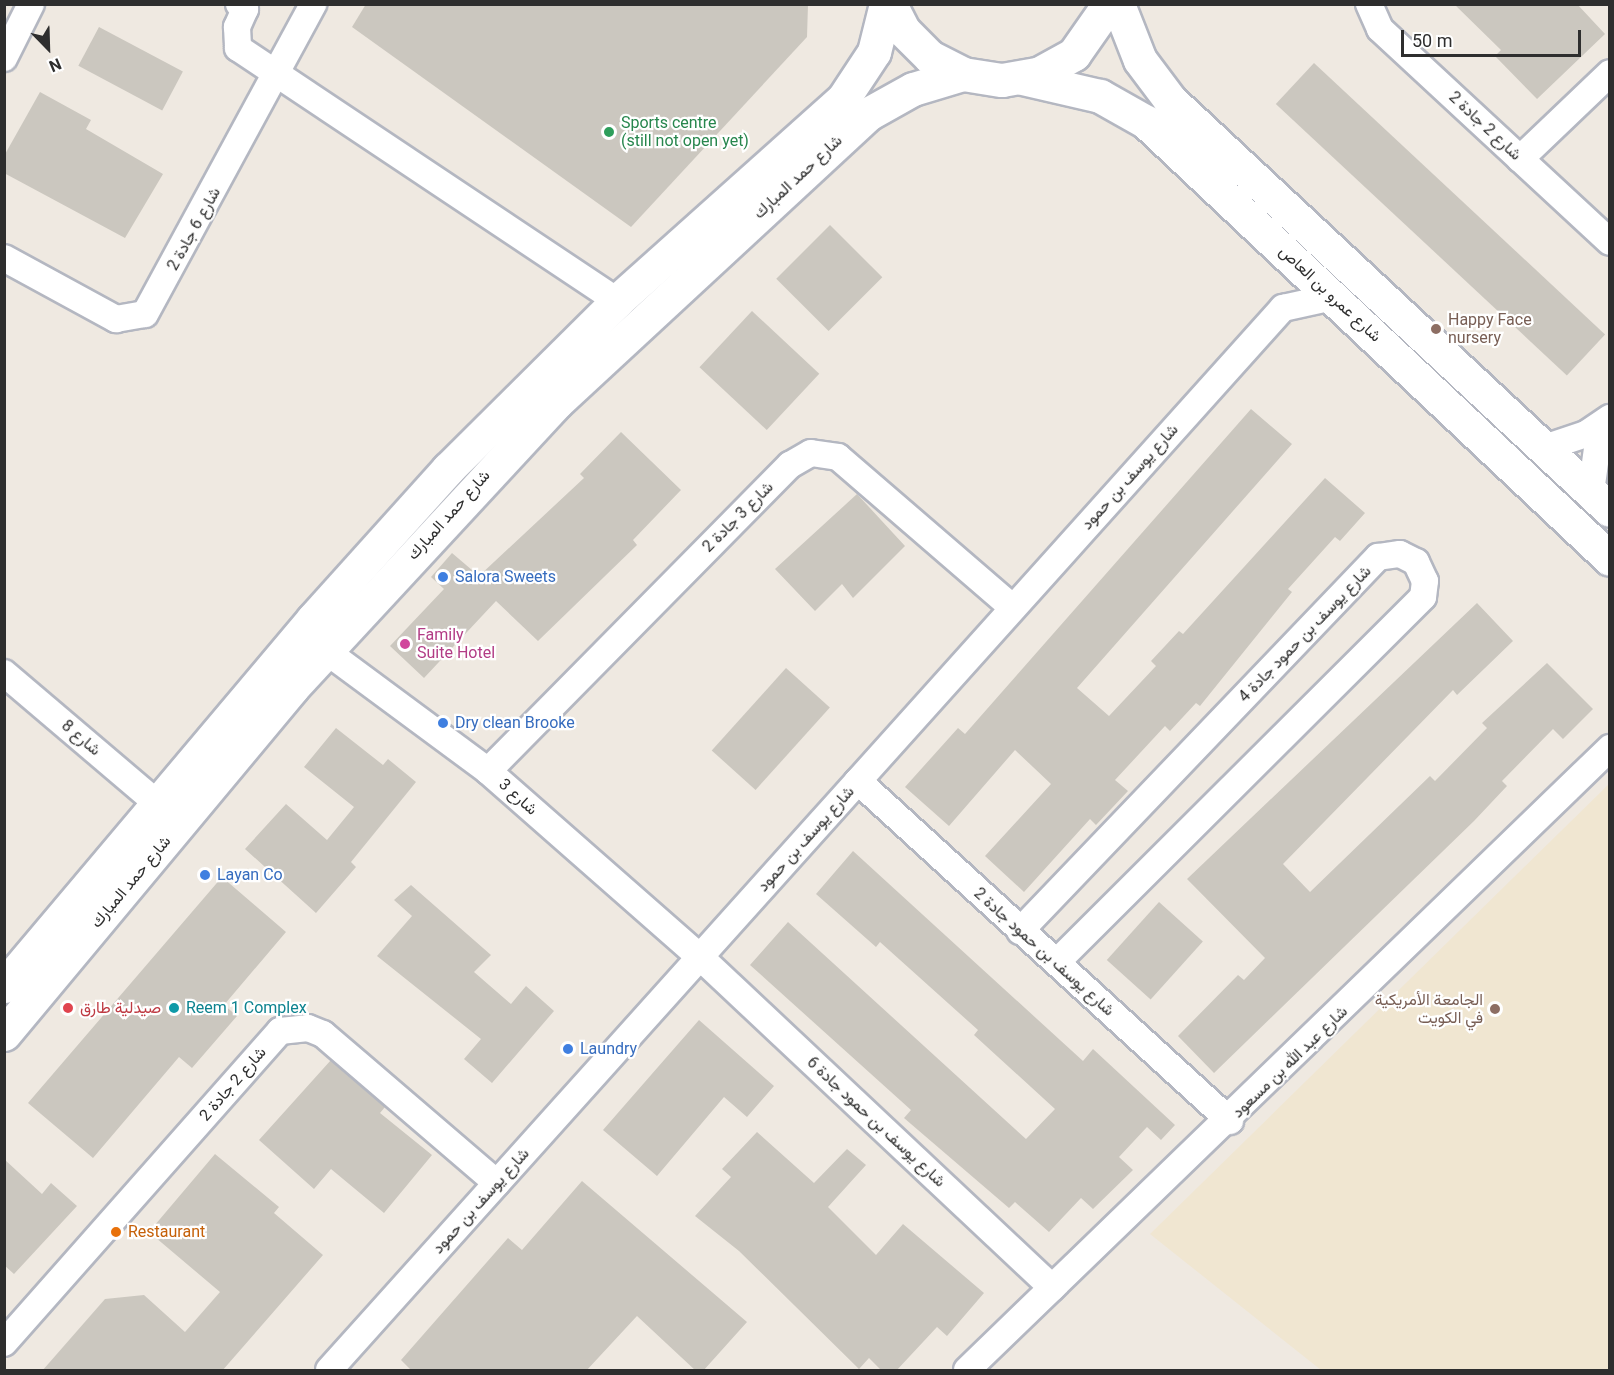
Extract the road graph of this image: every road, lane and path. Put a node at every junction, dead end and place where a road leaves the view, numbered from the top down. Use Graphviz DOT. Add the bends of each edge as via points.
graph roads {
  1 [pos="32,4"];
  2 [pos="239,4"];
  3 [pos="313,4"];
  4 [pos="888,4"];
  5 [pos="1109,4"];
  6 [pos="1118,4"];
  7 [pos="1369,4"];
  8 [pos="4,58"];
  9 [pos="1610,73"];
  10 [pos="963,74"];
  11 [pos="278,75"];
  12 [pos="1022,78"];
  13 [pos="1520,159"];
  14 [pos="1610,242"];
  15 [pos="4,258"];
  16 [pos="1292,258"];
  17 [pos="1333,297"];
  18 [pos="617,301"];
  19 [pos="1283,308"];
  20 [pos="1605,422"];
  21 [pos="1544,448"];
  22 [pos="1600,501"];
  23 [pos="1610,559"];
  24 [pos="1013,608"];
  25 [pos="326,651"];
  26 [pos="4,673"];
  27 [pos="1610,748"];
  28 [pos="488,771"];
  29 [pos="858,781"];
  30 [pos="157,803"];
  31 [pos="1020,932"];
  32 [pos="700,957"];
  33 [pos="1057,962"];
  34 [pos="4,986"];
  35 [pos="4,1034"];
  36 [pos="1230,1121"];
  37 [pos="497,1184"];
  38 [pos="1052,1288"];
  39 [pos="4,1343"];
  40 [pos="329,1371"];
  41 [pos="967,1371"];
  1 -- 8 [label="street"];
  2 -- 11 [label="street" via="245,9 237,27 238,48"];
  3 -- 11 [label="street, شارع 6 جادة 2"];
  4 -- 10 [label="main road" via="915,45"];
  4 -- 18 [label="main road, شارع حمد المبارك" via="874,52 843,99"];
  5 -- 12 [label="main road" via="1074,54"];
  6 -- 21 [label="main road, شارع عمرو بن العاص" via="1140,60 1170,100"];
  7 -- 13 [label="street, شارع 2 جادة 2" via="1380,29"];
  9 -- 13 [label="street"];
  10 -- 12 [label="main road, شارع عمرو بن العاص"];
  10 -- 25 [label="main road, شارع حمد المبارك" via="905,93 848,131 556,403"];
  11 -- 15 [label="street, شارع 6 جادة 2" via="145,314 116,319"];
  11 -- 18 [label="street"];
  12 -- 16 [label="main road, شارع عمرو بن العاص" via="1100,96 1146,122"];
  13 -- 14 [label="street, شارع 2 جادة 2"];
  16 -- 17 [label="main road, شارع عمرو بن العاص"];
  16 -- 19 [label="street"];
  17 -- 19 [label="street"];
  17 -- 23 [label="main road, شارع عمرو بن العاص"];
  18 -- 30 [label="main road, شارع حمد المبارك" via="448,469"];
  19 -- 24 [label="street, شارع يوسف بن حمود"];
  20 -- 21 [label="street"];
  20 -- 22 [label="street"];
  21 -- 22 [label="main road, شارع عمرو بن العاص"];
  24 -- 28 [label="street, شارع 3 جادة 2" via="838,457 811,453 790,465"];
  24 -- 29 [label="street, شارع يوسف بن حمود"];
  25 -- 28 [label="street, شارع 3"];
  25 -- 35 [label="main road, شارع حمد المبارك"];
  26 -- 30 [label="street, شارع 8"];
  27 -- 36 [label="street, شارع عبد الله بن مسعود"];
  28 -- 32 [label="street, شارع 3"];
  29 -- 31 [label="street, شارع يوسف بن حمود جادة 2"];
  29 -- 32 [label="street, شارع يوسف بن حمود"];
  30 -- 34 [label="main road, شارع حمد المبارك"];
  31 -- 33 [label="street, شارع يوسف بن حمود جادة 2"];
  31 -- 33 [label="street, شارع يوسف بن حمود جادة 4" via="1378,557 1400,554 1416,562 1425,581 1423,597"];
  32 -- 37 [label="street, شارع يوسف بن حمود"];
  32 -- 38 [label="street, شارع يوسف بن حمود جادة 6"];
  33 -- 36 [label="street, شارع يوسف بن حمود جادة 2"];
  36 -- 38 [label="street, شارع عبد الله بن مسعود"];
  37 -- 39 [label="street, شارع 2 جادة 2" via="323,1034 308,1028 280,1031"];
  37 -- 40 [label="street, شارع يوسف بن حمود"];
  38 -- 41 [label="street, شارع عبد الله بن مسعود"];
}
